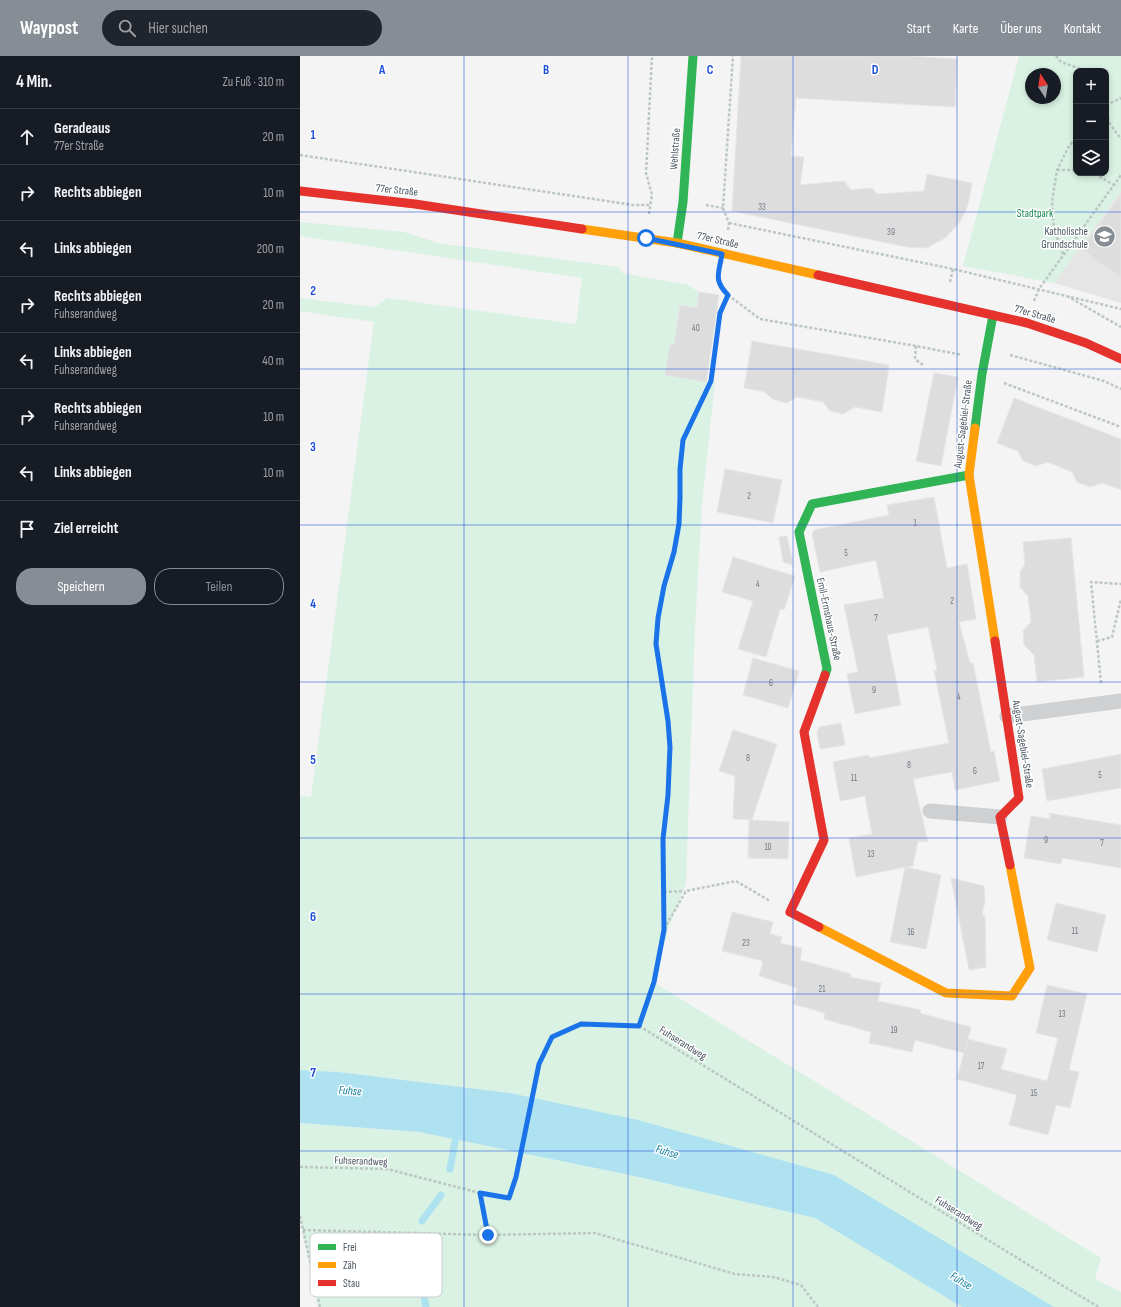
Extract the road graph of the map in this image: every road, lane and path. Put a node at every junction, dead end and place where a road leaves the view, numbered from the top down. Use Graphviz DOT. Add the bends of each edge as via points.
graph roads {
  1 [pos="652,56"];
  2 [pos="693,56"];
  3 [pos="733,56"];
  4 [pos="1056,56"];
  5 [pos="1078,68"];
  6 [pos="1121,98"];
  7 [pos="1108,104"];
  8 [pos="1109,121"];
  9 [pos="1121,139"];
  10 [pos="1074,140"];
  11 [pos="300,155"];
  12 [pos="1057,170"];
  13 [pos="1073,170"];
  14 [pos="1121,175"];
  15 [pos="1099,176"];
  16 [pos="1114,185"];
  17 [pos="300,191"];
  18 [pos="650,205"];
  19 [pos="729,223"];
  20 [pos="646,238"];
  21 [pos="677,243"];
  22 [pos="722,254"];
  23 [pos="1063,255"];
  24 [pos="1039,289"];
  25 [pos="1063,294"];
  26 [pos="728,295"];
  27 [pos="1121,309"];
  28 [pos="993,315"];
  29 [pos="1121,327"];
  30 [pos="916,346"];
  31 [pos="987,348"];
  32 [pos="1121,359"];
  33 [pos="984,360"];
  34 [pos="922,365"];
  35 [pos="982,374"];
  36 [pos="1121,389"];
  37 [pos="1121,427"];
  38 [pos="969,475"];
  39 [pos="1121,584"];
  40 [pos="1121,599"];
  41 [pos="1097,641"];
  42 [pos="1121,701"];
  43 [pos="1104,703"];
  44 [pos="1007,716"];
  45 [pos="930,811"];
  46 [pos="1000,817"];
  47 [pos="686,891"];
  48 [pos="664,892"];
  49 [pos="790,912"];
  50 [pos="664,930"];
  51 [pos="639,1026"];
  52 [pos="300,1167"];
  53 [pos="480,1193"];
  54 [pos="300,1216"];
  55 [pos="303,1230"];
  56 [pos="414,1233"];
  57 [pos="442,1234"];
  58 [pos="488,1235"];
  59 [pos="310,1262"];
  60 [pos="318,1297"];
  61 [pos="320,1307"];
  62 [pos="818,1307"];
  63 [pos="1099,1307"];
  1 -- 18 [label="path" via="646,173 652,195"];
  2 -- 21 [label="street, Wehlstraße" via="684,202"];
  3 -- 19 [label="path" via="723,208"];
  4 -- 5 [label="path" via="1061,62"];
  6 -- 7 [label="path"];
  8 -- 9 [label="path"];
  10 -- 12 [label="path"];
  11 -- 18 [label="path" via="633,205"];
  12 -- 13 [label="path"];
  12 -- 23 [label="path" via="1052,202 1054,229"];
  14 -- 16 [label="path"];
  15 -- 16 [label="path"];
  16 -- 23 [label="path"];
  17 -- 20 [label="street, 77er Straße" via="415,204"];
  18 -- 20 [label="path"];
  19 -- 22 [label="path"];
  19 -- 24 [label="path"];
  20 -- 21 [label="street, 77er Straße"];
  21 -- 22 [label="street, 77er Straße"];
  22 -- 26 [label="path" via="717,280"];
  22 -- 28 [label="street, 77er Straße"];
  23 -- 24 [label="path"];
  24 -- 25 [label="path"];
  25 -- 27 [label="path"];
  25 -- 29 [label="path"];
  26 -- 30 [label="path" via="760,319"];
  26 -- 48 [label="path" via="720,313 711,381 683,440 679,524 658,618 656,644 670,747 663,839"];
  28 -- 31 [label="street, August-Sagebiel-Straße"];
  28 -- 32 [label="street, 77er Straße" via="1034,325 1086,343"];
  30 -- 33 [label="path"];
  30 -- 34 [label="path" via="915,359"];
  31 -- 33 [label="street, August-Sagebiel-Straße"];
  31 -- 36 [label="path" via="1104,381"];
  33 -- 35 [label="street, August-Sagebiel-Straße"];
  35 -- 37 [label="path"];
  35 -- 38 [label="street, August-Sagebiel-Straße"];
  38 -- 44 [label="street, August-Sagebiel-Straße"];
  38 -- 49 [label="street, Emil-Ermshaus-Straße" via="812,504 799,532 827,669 804,732 824,840"];
  39 -- 41 [label="path" via="1091,582"];
  40 -- 41 [label="path" via="1112,637"];
  41 -- 43 [label="path"];
  42 -- 43 [label="lane"];
  43 -- 44 [label="lane"];
  44 -- 46 [label="street, August-Sagebiel-Straße" via="1019,798"];
  45 -- 46 [label="lane"];
  46 -- 49 [label="street" via="1030,968 1012,996 946,993"];
  47 -- 48 [label="path"];
  47 -- 49 [label="path" via="736,881"];
  47 -- 50 [label="path"];
  48 -- 50 [label="path"];
  50 -- 51 [label="path" via="654,982"];
  51 -- 53 [label="path, Fuhserandweg" via="581,1024 552,1037 539,1064 516,1177 509,1198"];
  51 -- 63 [label="path, Fuhserandweg"];
  52 -- 53 [label="path, Fuhserandweg" via="387,1169"];
  53 -- 58 [label="path"];
  54 -- 55 [label="path"];
  55 -- 56 [label="path"];
  55 -- 59 [label="path"];
  57 -- 58 [label="path"];
  58 -- 62 [label="path" via="595,1233 735,1274 773,1277 801,1285"];
  60 -- 61 [label="path"];
}
